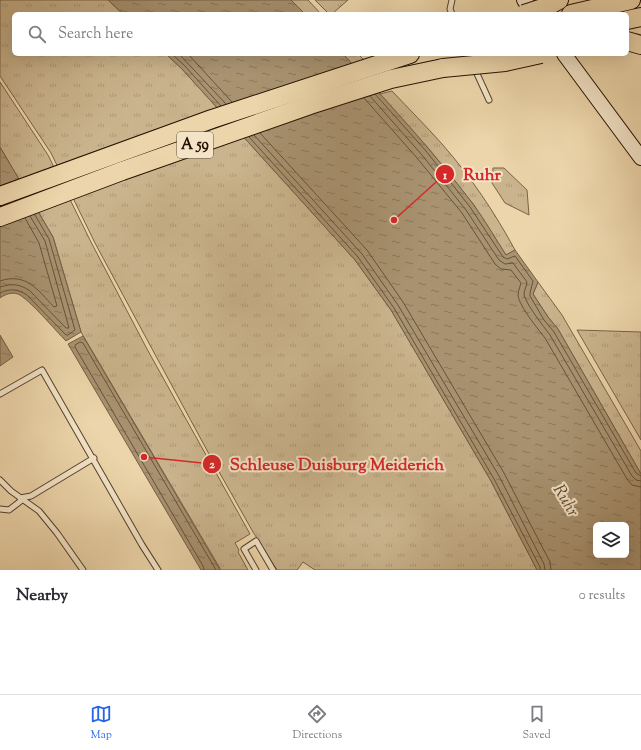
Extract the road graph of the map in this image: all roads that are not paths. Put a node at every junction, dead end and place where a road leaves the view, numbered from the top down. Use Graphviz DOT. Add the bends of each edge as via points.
graph roads {
  1 [pos="452,0"];
  2 [pos="524,0"];
  3 [pos="617,0"];
  4 [pos="631,0"];
  5 [pos="546,7"];
  6 [pos="600,7"];
  7 [pos="451,12"];
  8 [pos="530,12"];
  9 [pos="579,12"];
  10 [pos="641,17"];
  11 [pos="629,20"];
  12 [pos="641,31"];
  13 [pos="629,34"];
  14 [pos="629,42"];
  15 [pos="641,45"];
  16 [pos="404,56"];
  17 [pos="469,56"];
  18 [pos="482,56"];
  19 [pos="532,56"];
  20 [pos="565,56"];
  21 [pos="443,68"];
  22 [pos="489,100"];
  23 [pos="641,158"];
  24 [pos="0,196"];
  25 [pos="0,217"];
  26 [pos="0,394"];
  27 [pos="94,458"];
  28 [pos="0,480"];
  29 [pos="21,499"];
  30 [pos="0,509"];
  31 [pos="83,570"];
  32 [pos="158,570"];
  33 [pos="256,570"];
  34 [pos="273,570"];
  1 -- 7 [label="lane"];
  2 -- 5 [label="main road"];
  3 -- 6 [label="highway"];
  4 -- 6 [label="highway"];
  5 -- 8 [label="highway, bridge"];
  6 -- 9 [label="highway"];
  10 -- 11 [label="highway"];
  12 -- 13 [label="highway"];
  14 -- 15 [label="highway"];
  16 -- 24 [label="highway, A 59" via="205,121"];
  17 -- 22 [label="lane"];
  18 -- 21 [label="highway, A 59, bridge"];
  19 -- 21 [label="highway, bridge" via="505,62"];
  20 -- 23 [label="main road"];
  21 -- 25 [label="highway, A 59" via="391,79 310,105"];
  26 -- 27 [label="lane" via="42,370"];
  27 -- 29 [label="lane" via="31,496"];
  27 -- 32 [label="lane"];
  28 -- 29 [label="lane"];
  29 -- 30 [label="lane" via="9,510"];
  29 -- 31 [label="lane" via="38,511"];
  33 -- 34 [label="lane" via="244,549 256,541"];
}
